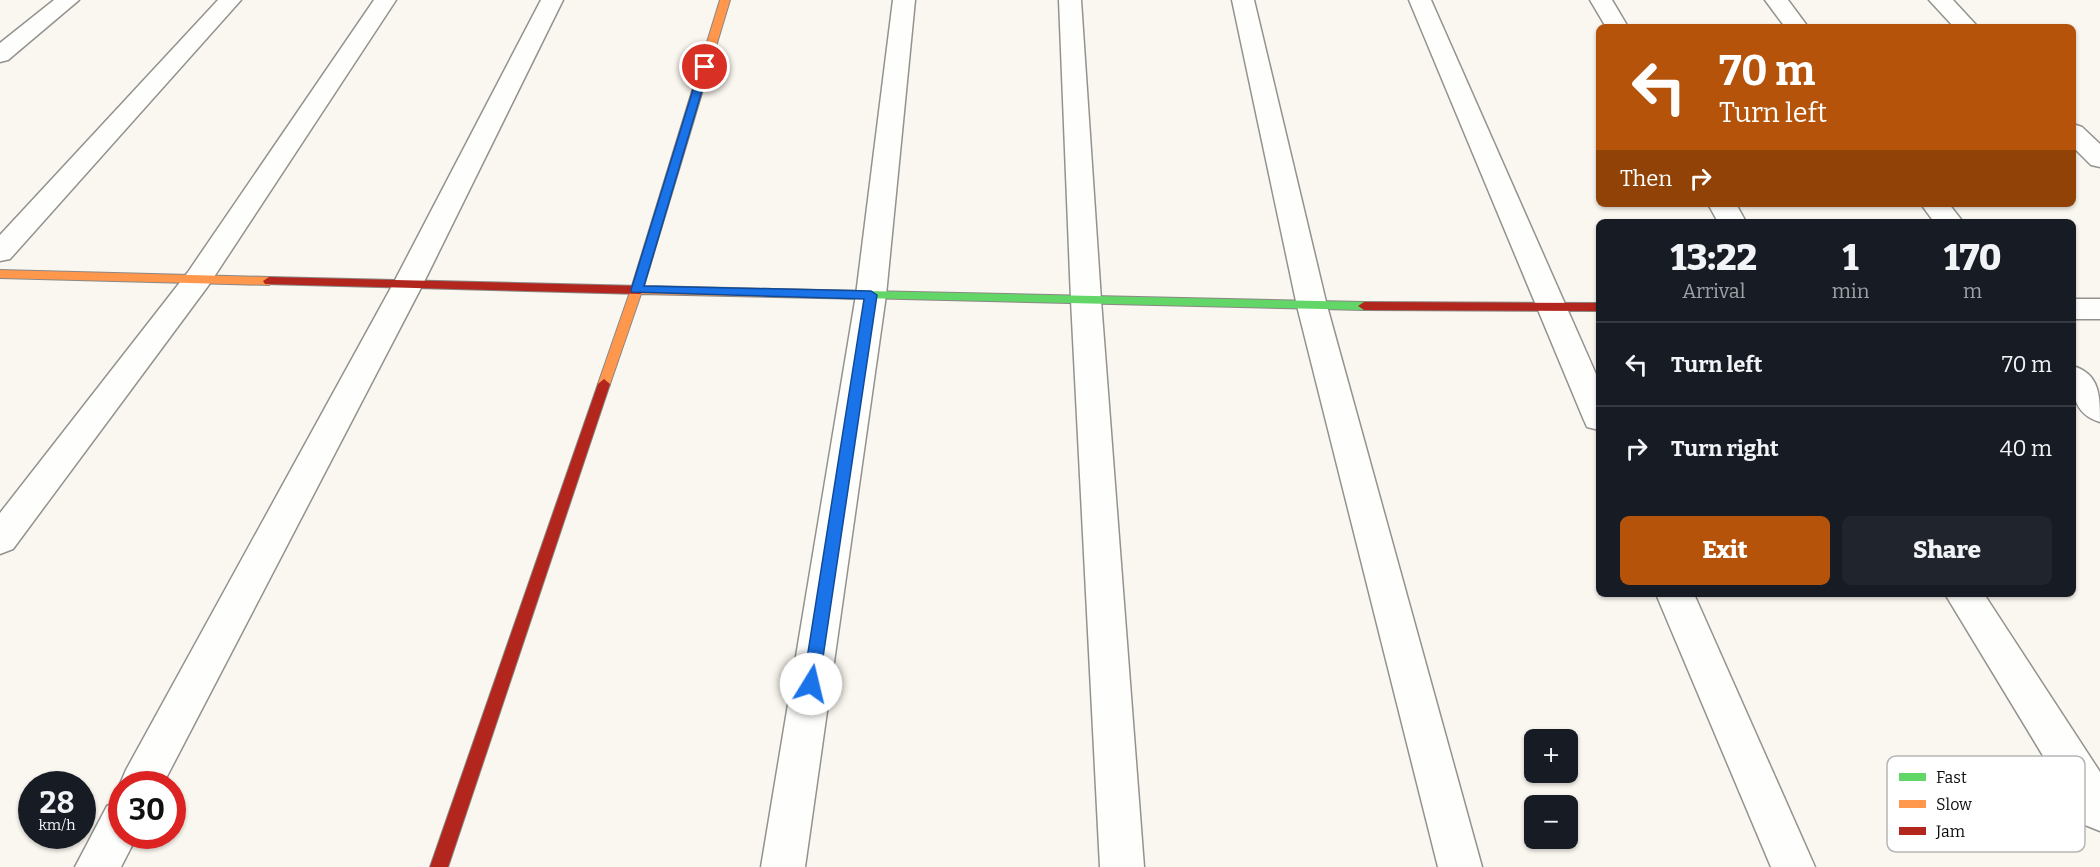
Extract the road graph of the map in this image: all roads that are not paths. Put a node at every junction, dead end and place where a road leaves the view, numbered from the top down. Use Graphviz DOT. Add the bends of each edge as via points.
graph roads {
  1 [pos="68,0"];
  2 [pos="230,0"];
  3 [pos="385,0"];
  4 [pos="552,0"];
  5 [pos="725,0"];
  6 [pos="904,0"];
  7 [pos="1070,0"];
  8 [pos="1242,0"];
  9 [pos="1420,0"];
  10 [pos="1600,0"];
  11 [pos="1776,0"];
  12 [pos="1940,0"];
  13 [pos="1615,24"];
  14 [pos="1795,24"];
  15 [pos="1964,24"];
  16 [pos="0,55"];
  17 [pos="2076,135"];
  18 [pos="2100,159"];
  19 [pos="1937,207"];
  20 [pos="1947,219"];
  21 [pos="0,252"];
  22 [pos="0,274"];
  23 [pos="198,279"];
  24 [pos="408,284"];
  25 [pos="637,290"];
  26 [pos="871,295"];
  27 [pos="1086,300"];
  28 [pos="1312,306"];
  29 [pos="1551,307"];
  30 [pos="1596,307"];
  31 [pos="2076,309"];
  32 [pos="2100,309"];
  33 [pos="2076,381"];
  34 [pos="2100,410"];
  35 [pos="1596,411"];
  36 [pos="0,539"];
  37 [pos="1676,597"];
  38 [pos="1966,597"];
  39 [pos="2066,756"];
  40 [pos="148,771"];
  41 [pos="2085,786"];
  42 [pos="2100,810"];
  43 [pos="108,847"];
  44 [pos="97,867"];
  45 [pos="439,867"];
  46 [pos="783,867"];
  47 [pos="1122,867"];
  48 [pos="1460,867"];
  49 [pos="1793,867"];
  1 -- 16 [label="street"];
  2 -- 21 [label="street"];
  3 -- 23 [label="street"];
  4 -- 24 [label="street"];
  5 -- 25 [label="street"];
  6 -- 26 [label="street"];
  7 -- 27 [label="street"];
  8 -- 28 [label="street"];
  9 -- 29 [label="street"];
  10 -- 13 [label="street"];
  11 -- 14 [label="street"];
  12 -- 15 [label="street"];
  17 -- 18 [label="street"];
  19 -- 20 [label="street"];
  22 -- 23 [label="street"];
  23 -- 24 [label="street"];
  23 -- 36 [label="street"];
  24 -- 25 [label="street"];
  24 -- 40 [label="street"];
  25 -- 26 [label="street"];
  25 -- 45 [label="street"];
  26 -- 27 [label="street"];
  26 -- 46 [label="street"];
  27 -- 28 [label="street"];
  27 -- 47 [label="street"];
  28 -- 29 [label="street"];
  28 -- 48 [label="street"];
  29 -- 30 [label="street"];
  29 -- 35 [label="street"];
  31 -- 32 [label="street"];
  33 -- 34 [label="street"];
  37 -- 49 [label="street"];
  38 -- 39 [label="street"];
  41 -- 42 [label="street"];
  43 -- 44 [label="street"];
}
